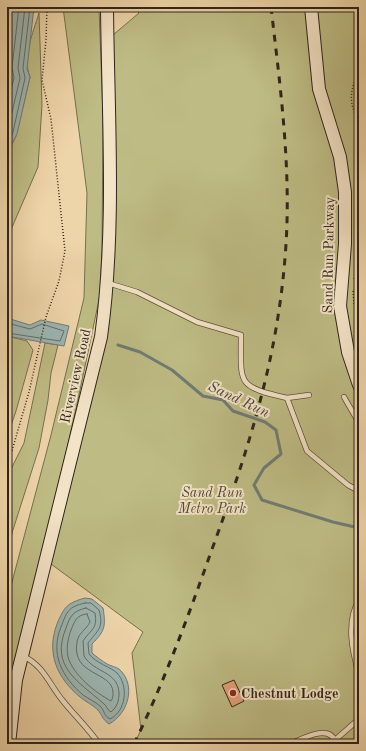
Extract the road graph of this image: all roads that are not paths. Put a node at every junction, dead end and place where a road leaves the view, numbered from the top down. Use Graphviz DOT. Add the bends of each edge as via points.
graph roads {
  1 [pos="107,7"];
  2 [pos="311,7"];
  3 [pos="107,283"];
  4 [pos="358,390"];
  5 [pos="308,395"];
  6 [pos="344,397"];
  7 [pos="287,398"];
  8 [pos="359,423"];
  9 [pos="359,491"];
  10 [pos="359,600"];
  11 [pos="23,656"];
  12 [pos="359,674"];
  13 [pos="359,719"];
  14 [pos="335,742"];
  15 [pos="9,744"];
  16 [pos="99,744"];
  17 [pos="290,744"];
  1 -- 3 [label="main road, Riverview Road"];
  2 -- 4 [label="main road, Sand Run Parkway" via="319,89 340,156 345,192 345,244 340,306"];
  3 -- 7 [label="lane" via="137,292 197,322 241,335 241,375 249,387"];
  3 -- 11 [label="main road, Riverview Road" via="100,336"];
  5 -- 7 [label="lane"];
  6 -- 8 [label="lane"];
  7 -- 9 [label="lane" via="307,451"];
  10 -- 12 [label="lane" via="351,631 352,648"];
  11 -- 15 [label="main road, Riverview Road" via="16,680"];
  11 -- 16 [label="lane" via="40,667 63,701"];
  13 -- 14 [label="lane"];
  14 -- 17 [label="lane" via="329,735 319,732"];
}
